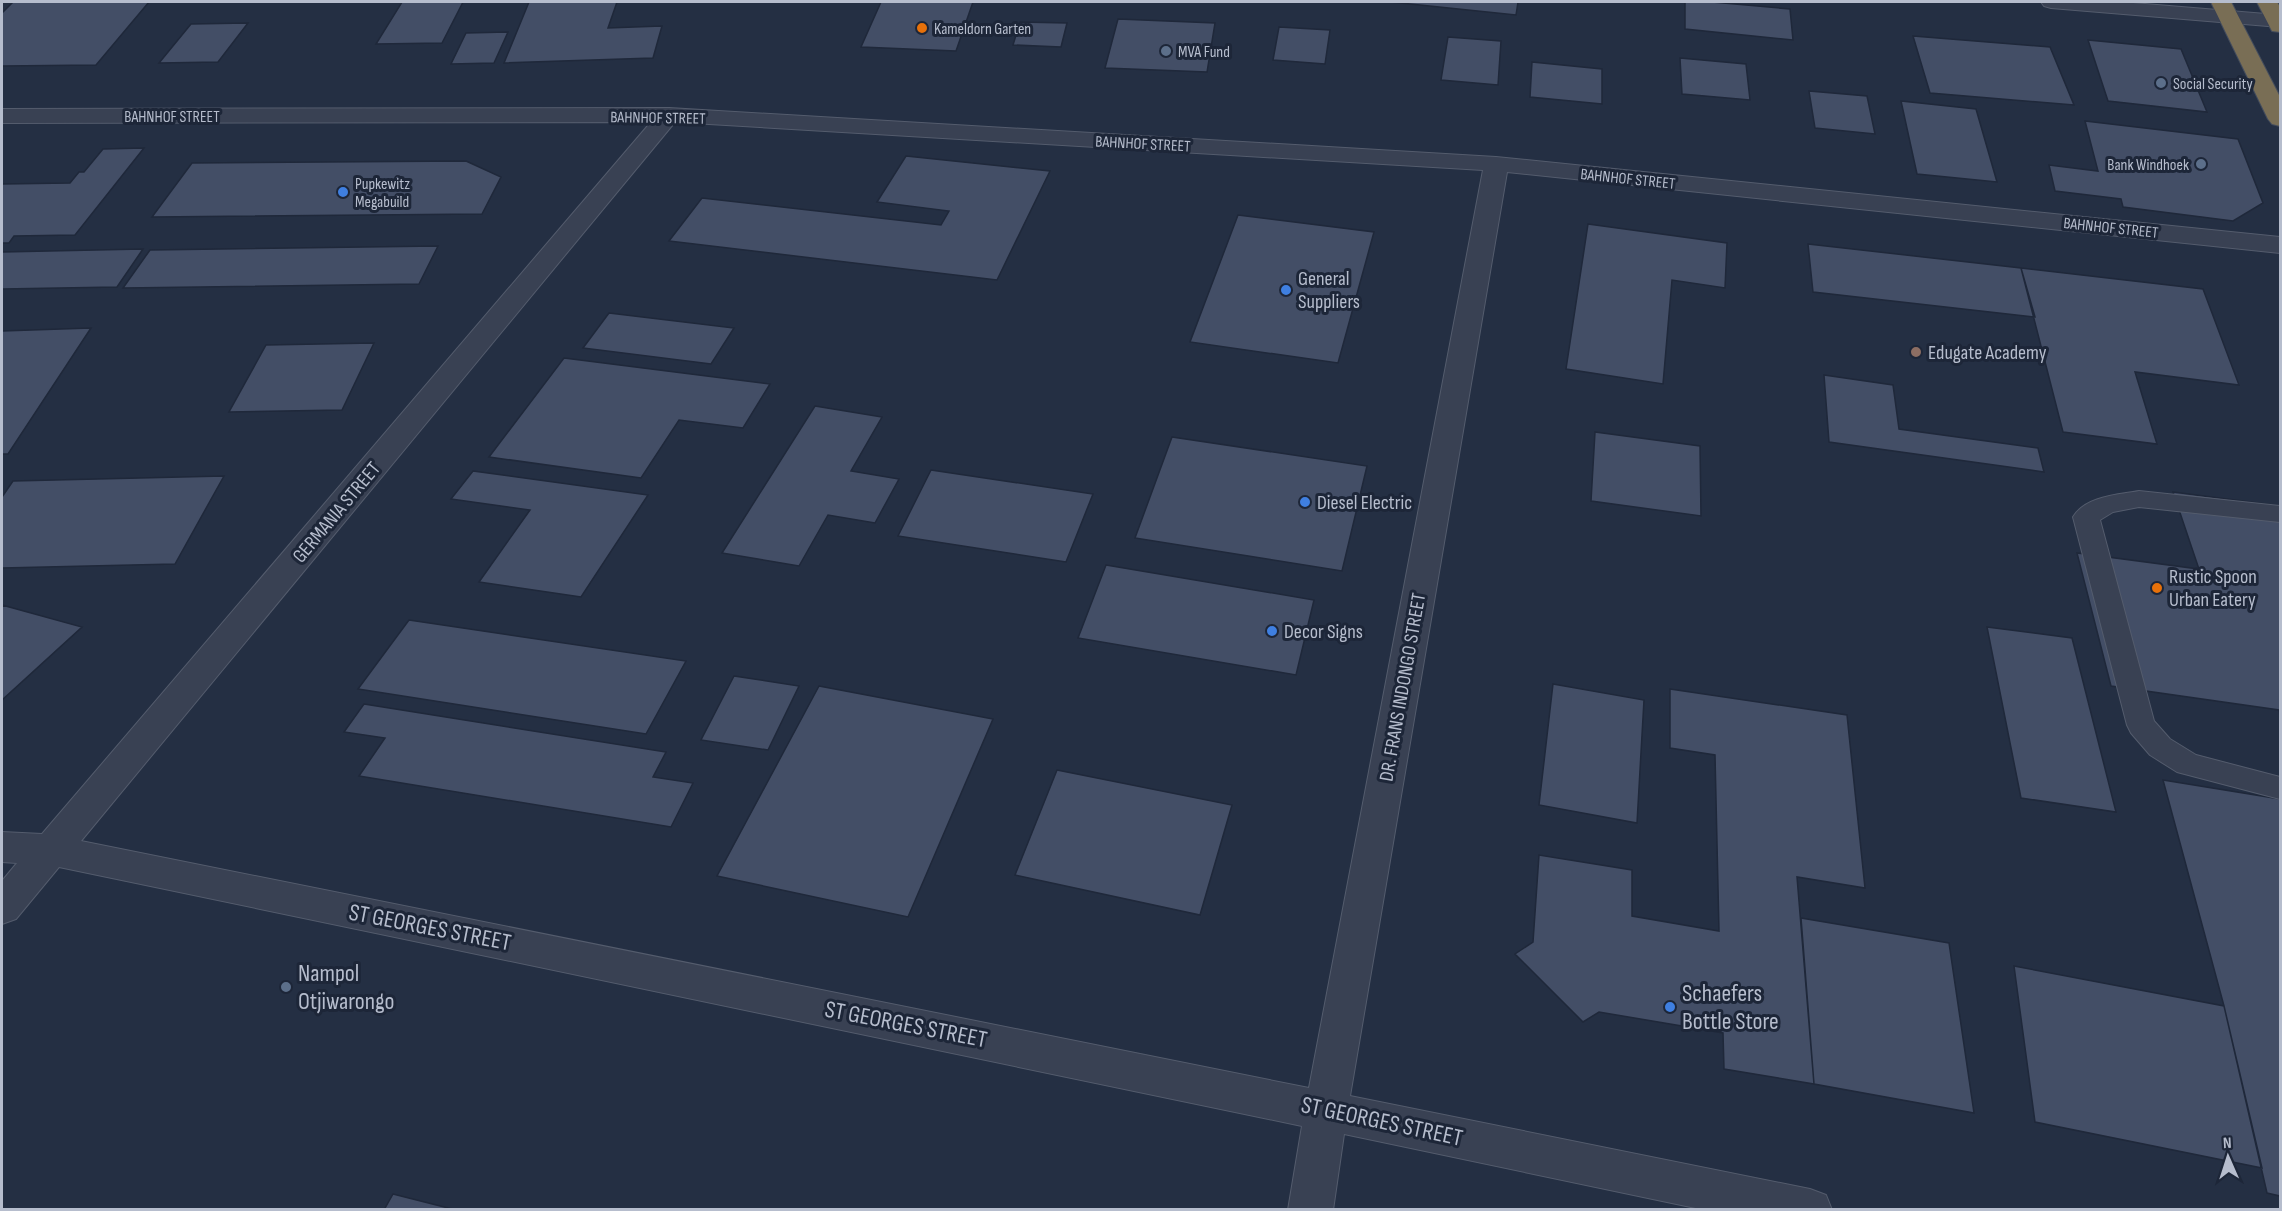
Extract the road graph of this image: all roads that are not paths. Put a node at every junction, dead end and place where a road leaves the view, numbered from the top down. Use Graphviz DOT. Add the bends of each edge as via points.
graph roads {
  1 [pos="2051,2"];
  2 [pos="2267,2"];
  3 [pos="2224,9"];
  4 [pos="2279,23"];
  5 [pos="669,115"];
  6 [pos="2,116"];
  7 [pos="2280,119"];
  8 [pos="1496,164"];
  9 [pos="2280,245"];
  10 [pos="2280,514"];
  11 [pos="2280,788"];
  12 [pos="2,847"];
  13 [pos="51,850"];
  14 [pos="2,908"];
  15 [pos="1326,1109"];
  16 [pos="1310,1209"];
  17 [pos="1810,1209"];
  1 -- 3 [label="street"];
  2 -- 4 [label="highway"];
  3 -- 4 [label="street"];
  3 -- 7 [label="highway"];
  5 -- 6 [label="street, BAHNHOF STREET"];
  5 -- 8 [label="street, BAHNHOF STREET"];
  5 -- 13 [label="street, GERMANIA STREET"];
  8 -- 9 [label="street, BAHNHOF STREET"];
  8 -- 15 [label="street, DR. FRANS INDONGO STREET"];
  10 -- 11 [label="lane" via="2139,499 2106,505 2086,517 2141,725 2160,747 2187,764"];
  12 -- 13 [label="street, ST GEORGES STREET"];
  13 -- 14 [label="street, GERMANIA STREET"];
  13 -- 15 [label="street, ST GEORGES STREET"];
  15 -- 16 [label="street, DR. FRANS INDONGO STREET"];
  15 -- 17 [label="street, ST GEORGES STREET"];
}
